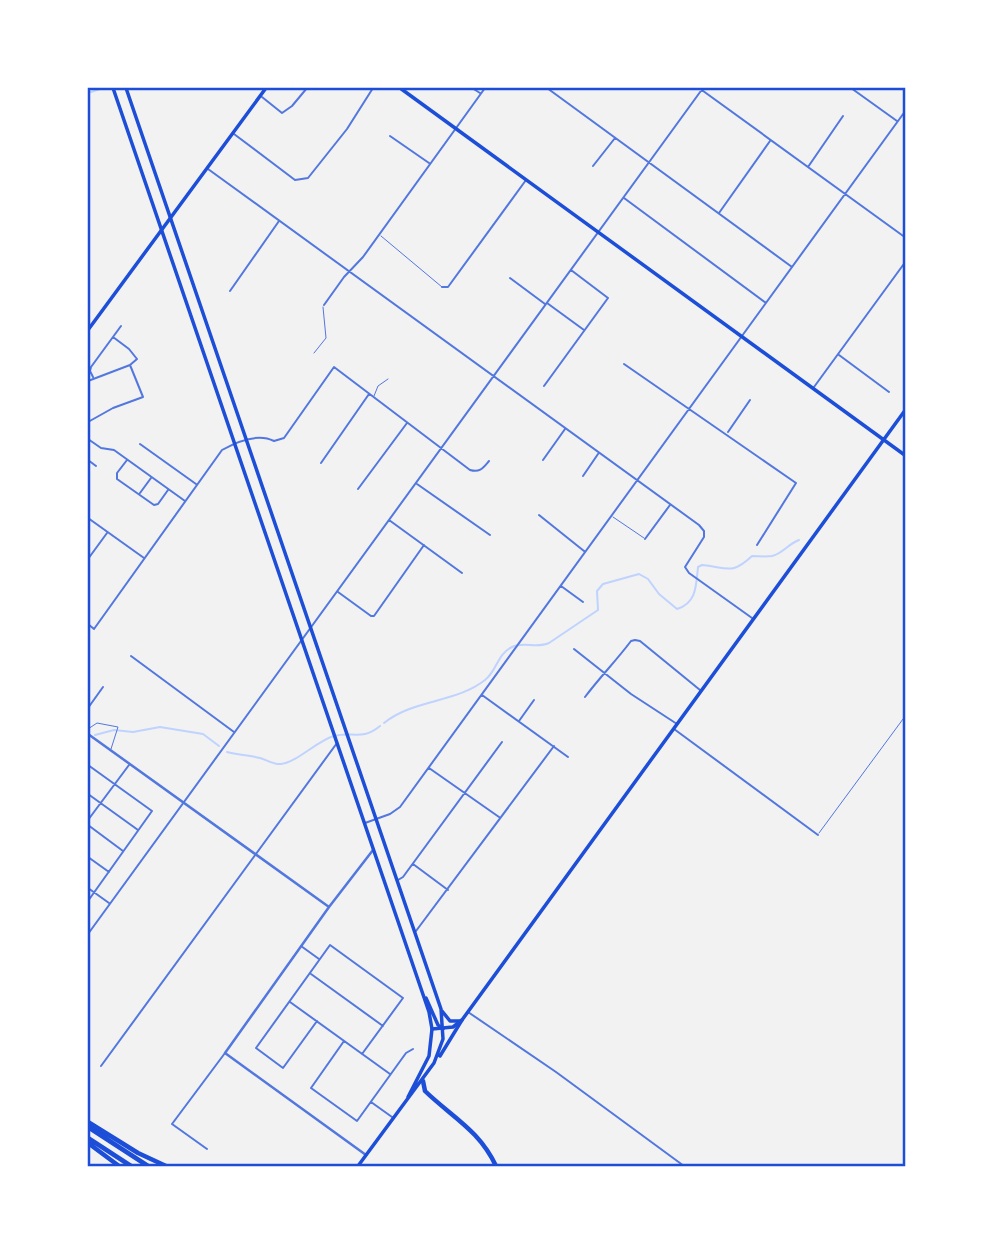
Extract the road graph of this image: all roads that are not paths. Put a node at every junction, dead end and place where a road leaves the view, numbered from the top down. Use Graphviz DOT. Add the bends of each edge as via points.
graph roads {
  1 [pos="126,88"];
  2 [pos="266,88"];
  3 [pos="307,88"];
  4 [pos="373,88"];
  5 [pos="400,88"];
  6 [pos="472,88"];
  7 [pos="485,88"];
  8 [pos="547,88"];
  9 [pos="701,88"];
  10 [pos="850,88"];
  11 [pos="113,89"];
  12 [pos="481,93"];
  13 [pos="260,95"];
  14 [pos="905,110"];
  15 [pos="843,116"];
  16 [pos="898,121"];
  17 [pos="456,127"];
  18 [pos="233,133"];
  19 [pos="390,136"];
  20 [pos="615,137"];
  21 [pos="771,140"];
  22 [pos="649,162"];
  23 [pos="430,164"];
  24 [pos="593,166"];
  25 [pos="807,167"];
  26 [pos="208,168"];
  27 [pos="526,179"];
  28 [pos="845,194"];
  29 [pos="623,198"];
  30 [pos="719,213"];
  31 [pos="171,219"];
  32 [pos="280,221"];
  33 [pos="162,231"];
  34 [pos="599,231"];
  35 [pos="379,235"];
  36 [pos="905,238"];
  37 [pos="905,261"];
  38 [pos="792,267"];
  39 [pos="570,270"];
  40 [pos="349,271"];
  41 [pos="510,278"];
  42 [pos="442,287"];
  43 [pos="230,291"];
  44 [pos="766,303"];
  45 [pos="546,304"];
  46 [pos="324,305"];
  47 [pos="121,326"];
  48 [pos="88,330"];
  49 [pos="585,331"];
  50 [pos="742,335"];
  51 [pos="113,337"];
  52 [pos="314,353"];
  53 [pos="838,354"];
  54 [pos="624,364"];
  55 [pos="130,365"];
  56 [pos="494,376"];
  57 [pos="93,377"];
  58 [pos="388,379"];
  59 [pos="88,381"];
  60 [pos="544,386"];
  61 [pos="814,387"];
  62 [pos="889,392"];
  63 [pos="370,393"];
  64 [pos="374,396"];
  65 [pos="750,400"];
  66 [pos="689,408"];
  67 [pos="905,409"];
  68 [pos="88,422"];
  69 [pos="408,422"];
  70 [pos="565,429"];
  71 [pos="727,433"];
  72 [pos="88,439"];
  73 [pos="883,439"];
  74 [pos="247,441"];
  75 [pos="140,443"];
  76 [pos="235,444"];
  77 [pos="442,448"];
  78 [pos="599,453"];
  79 [pos="905,456"];
  80 [pos="127,459"];
  81 [pos="88,460"];
  82 [pos="543,460"];
  83 [pos="489,461"];
  84 [pos="321,463"];
  85 [pos="96,466"];
  86 [pos="583,476"];
  87 [pos="152,477"];
  88 [pos="637,480"];
  89 [pos="416,483"];
  90 [pos="197,485"];
  91 [pos="169,489"];
  92 [pos="358,489"];
  93 [pos="139,495"];
  94 [pos="185,501"];
  95 [pos="671,504"];
  96 [pos="539,515"];
  97 [pos="611,516"];
  98 [pos="88,518"];
  99 [pos="389,520"];
  100 [pos="107,533"];
  101 [pos="490,535"];
  102 [pos="645,539"];
  103 [pos="424,545"];
  104 [pos="757,545"];
  105 [pos="584,552"];
  106 [pos="144,558"];
  107 [pos="88,559"];
  108 [pos="462,573"];
  109 [pos="560,585"];
  110 [pos="338,591"];
  111 [pos="583,602"];
  112 [pos="753,619"];
  113 [pos="88,624"];
  114 [pos="311,628"];
  115 [pos="302,639"];
  116 [pos="574,649"];
  117 [pos="131,656"];
  118 [pos="605,673"];
  119 [pos="103,687"];
  120 [pos="701,691"];
  121 [pos="481,695"];
  122 [pos="585,697"];
  123 [pos="534,700"];
  124 [pos="88,708"];
  125 [pos="905,715"];
  126 [pos="519,722"];
  127 [pos="677,724"];
  128 [pos="673,729"];
  129 [pos="88,732"];
  130 [pos="235,732"];
  131 [pos="335,738"];
  132 [pos="502,741"];
  133 [pos="554,747"];
  134 [pos="110,750"];
  135 [pos="568,757"];
  136 [pos="130,764"];
  137 [pos="88,765"];
  138 [pos="428,767"];
  139 [pos="116,783"];
  140 [pos="464,792"];
  141 [pos="88,794"];
  142 [pos="184,803"];
  143 [pos="101,804"];
  144 [pos="500,818"];
  145 [pos="377,819"];
  146 [pos="88,820"];
  147 [pos="364,824"];
  148 [pos="88,825"];
  149 [pos="139,831"];
  150 [pos="818,835"];
  151 [pos="373,850"];
  152 [pos="124,851"];
  153 [pos="255,854"];
  154 [pos="88,856"];
  155 [pos="413,864"];
  156 [pos="109,872"];
  157 [pos="398,880"];
  158 [pos="88,888"];
  159 [pos="448,890"];
  160 [pos="94,892"];
  161 [pos="88,901"];
  162 [pos="109,904"];
  163 [pos="329,907"];
  164 [pos="415,932"];
  165 [pos="88,934"];
  166 [pos="301,946"];
  167 [pos="320,959"];
  168 [pos="310,973"];
  169 [pos="421,988"];
  170 [pos="289,1001"];
  171 [pos="441,1009"];
  172 [pos="468,1012"];
  173 [pos="462,1020"];
  174 [pos="317,1021"];
  175 [pos="383,1026"];
  176 [pos="432,1029"];
  177 [pos="443,1029"];
  178 [pos="344,1041"];
  179 [pos="413,1049"];
  180 [pos="225,1053"];
  181 [pos="362,1054"];
  182 [pos="435,1063"];
  183 [pos="101,1066"];
  184 [pos="390,1074"];
  185 [pos="423,1081"];
  186 [pos="407,1099"];
  187 [pos="370,1101"];
  188 [pos="393,1118"];
  189 [pos="88,1125"];
  190 [pos="88,1141"];
  191 [pos="207,1149"];
  192 [pos="366,1155"];
  193 [pos="119,1167"];
  194 [pos="131,1167"];
  195 [pos="148,1167"];
  196 [pos="166,1167"];
  197 [pos="358,1167"];
  198 [pos="496,1167"];
  199 [pos="684,1167"];
  1 -- 31 [label="main road"];
  2 -- 13 [label="main road"];
  3 -- 13 [label="street" via="282,113"];
  4 -- 18 [label="street" via="347,129 303,181 295,180"];
  5 -- 17 [label="main road"];
  6 -- 12 [label="street"];
  7 -- 12 [label="street"];
  8 -- 20 [label="street"];
  9 -- 21 [label="street"];
  9 -- 22 [label="street"];
  10 -- 16 [label="street"];
  11 -- 33 [label="main road"];
  12 -- 17 [label="street"];
  13 -- 18 [label="main road"];
  14 -- 16 [label="street"];
  15 -- 25 [label="street"];
  16 -- 28 [label="street"];
  17 -- 23 [label="street"];
  17 -- 27 [label="main road"];
  18 -- 26 [label="main road"];
  19 -- 23 [label="street"];
  20 -- 22 [label="street"];
  20 -- 24 [label="street"];
  21 -- 25 [label="street"];
  21 -- 30 [label="street"];
  22 -- 29 [label="street"];
  22 -- 30 [label="street"];
  23 -- 35 [label="street"];
  25 -- 28 [label="street"];
  26 -- 31 [label="main road"];
  26 -- 32 [label="street"];
  27 -- 34 [label="main road"];
  27 -- 42 [label="street" via="448,287"];
  28 -- 36 [label="street"];
  28 -- 38 [label="street"];
  29 -- 34 [label="street"];
  29 -- 44 [label="street"];
  30 -- 38 [label="street"];
  31 -- 33 [label="main road"];
  31 -- 74 [label="main road"];
  32 -- 40 [label="street"];
  32 -- 43 [label="street"];
  33 -- 48 [label="main road"];
  33 -- 76 [label="main road"];
  34 -- 39 [label="street"];
  34 -- 50 [label="main road"];
  35 -- 40 [label="street"];
  35 -- 42 [label="lane"];
  37 -- 53 [label="street"];
  38 -- 44 [label="street"];
  39 -- 45 [label="street"];
  39 -- 49 [label="street" via="608,298"];
  40 -- 46 [label="street"];
  40 -- 56 [label="street"];
  41 -- 45 [label="street"];
  44 -- 50 [label="street"];
  45 -- 49 [label="street"];
  45 -- 56 [label="street"];
  46 -- 52 [label="lane" via="326,338"];
  47 -- 51 [label="street"];
  49 -- 60 [label="street"];
  50 -- 61 [label="main road"];
  50 -- 66 [label="street"];
  51 -- 55 [label="street" via="137,359"];
  51 -- 57 [label="street" via="91,367"];
  53 -- 61 [label="street"];
  53 -- 62 [label="street"];
  54 -- 66 [label="street"];
  55 -- 57 [label="street"];
  55 -- 68 [label="street" via="143,397"];
  56 -- 70 [label="street"];
  56 -- 77 [label="street"];
  57 -- 59 [label="street"];
  58 -- 64 [label="lane"];
  61 -- 73 [label="main road"];
  63 -- 64 [label="street"];
  63 -- 74 [label="street" via="334,367 284,438 260,436"];
  63 -- 84 [label="street"];
  64 -- 69 [label="street"];
  65 -- 71 [label="street"];
  66 -- 71 [label="street"];
  66 -- 88 [label="street"];
  67 -- 73 [label="main road"];
  69 -- 77 [label="street"];
  69 -- 92 [label="street"];
  70 -- 78 [label="street"];
  70 -- 82 [label="street"];
  71 -- 104 [label="street" via="796,483"];
  72 -- 80 [label="street"];
  73 -- 79 [label="main road"];
  73 -- 112 [label="main road"];
  74 -- 76 [label="street"];
  74 -- 114 [label="main road"];
  75 -- 90 [label="street"];
  76 -- 90 [label="street" via="222,450"];
  76 -- 115 [label="main road"];
  77 -- 83 [label="street" via="476,472"];
  77 -- 89 [label="street"];
  78 -- 86 [label="street"];
  78 -- 88 [label="street"];
  80 -- 87 [label="street"];
  80 -- 93 [label="street" via="116,477"];
  81 -- 85 [label="street"];
  87 -- 91 [label="street"];
  87 -- 93 [label="street"];
  88 -- 95 [label="street"];
  88 -- 97 [label="street"];
  89 -- 99 [label="street"];
  89 -- 101 [label="street"];
  90 -- 94 [label="street"];
  91 -- 93 [label="street" via="154,505"];
  91 -- 94 [label="street"];
  94 -- 106 [label="street"];
  95 -- 102 [label="street"];
  95 -- 112 [label="street" via="704,531 685,567 689,573"];
  96 -- 105 [label="street"];
  97 -- 102 [label="lane"];
  97 -- 105 [label="street"];
  98 -- 100 [label="street"];
  99 -- 103 [label="street"];
  99 -- 110 [label="street"];
  100 -- 106 [label="street"];
  100 -- 107 [label="street"];
  103 -- 108 [label="street"];
  103 -- 110 [label="street" via="374,616"];
  105 -- 109 [label="street"];
  106 -- 113 [label="street" via="94,629"];
  109 -- 111 [label="street"];
  109 -- 121 [label="street"];
  110 -- 114 [label="street"];
  112 -- 120 [label="main road"];
  114 -- 115 [label="street"];
  114 -- 145 [label="main road"];
  115 -- 130 [label="street"];
  115 -- 131 [label="main road"];
  116 -- 118 [label="street"];
  117 -- 130 [label="street"];
  118 -- 120 [label="street" via="635,639"];
  118 -- 122 [label="street"];
  118 -- 127 [label="street"];
  119 -- 124 [label="street"];
  120 -- 127 [label="main road"];
  121 -- 126 [label="street"];
  121 -- 138 [label="street"];
  123 -- 126 [label="street"];
  125 -- 150 [label="lane"];
  126 -- 133 [label="street"];
  127 -- 128 [label="main road"];
  128 -- 150 [label="street"];
  128 -- 172 [label="main road"];
  129 -- 134 [label="street"];
  129 -- 134 [label="lane" via="97,723 118,727"];
  130 -- 142 [label="street"];
  131 -- 147 [label="main road"];
  131 -- 153 [label="street"];
  132 -- 140 [label="street"];
  133 -- 135 [label="street"];
  133 -- 144 [label="street"];
  134 -- 136 [label="street"];
  136 -- 139 [label="street"];
  136 -- 142 [label="street"];
  137 -- 139 [label="street"];
  138 -- 140 [label="street"];
  138 -- 145 [label="street" via="397,810"];
  139 -- 143 [label="street"];
  139 -- 149 [label="street" via="152,811"];
  140 -- 144 [label="street"];
  140 -- 155 [label="street"];
  141 -- 143 [label="street"];
  142 -- 153 [label="street"];
  142 -- 162 [label="street"];
  143 -- 146 [label="street"];
  143 -- 149 [label="street"];
  144 -- 159 [label="street"];
  145 -- 147 [label="street"];
  145 -- 157 [label="main road"];
  147 -- 151 [label="main road"];
  148 -- 152 [label="street"];
  149 -- 152 [label="street"];
  151 -- 163 [label="street"];
  151 -- 169 [label="main road"];
  152 -- 156 [label="street"];
  153 -- 163 [label="street"];
  153 -- 183 [label="street"];
  154 -- 156 [label="street"];
  155 -- 157 [label="street"];
  155 -- 159 [label="street"];
  156 -- 160 [label="street"];
  157 -- 164 [label="main road"];
  158 -- 160 [label="street"];
  159 -- 164 [label="street"];
  160 -- 161 [label="street"];
  160 -- 162 [label="street"];
  162 -- 165 [label="street"];
  163 -- 166 [label="street"];
  164 -- 171 [label="main road"];
  166 -- 167 [label="street"];
  166 -- 180 [label="street"];
  167 -- 168 [label="street"];
  167 -- 175 [label="street" via="330,945 403,998"];
  168 -- 170 [label="street"];
  168 -- 175 [label="street"];
  169 -- 176 [label="main road"];
  169 -- 177 [label="main road"];
  170 -- 174 [label="street"];
  170 -- 174 [label="street" via="256,1048 283,1068"];
  171 -- 173 [label="main road" via="450,1021"];
  171 -- 177 [label="main road"];
  172 -- 173 [label="main road"];
  172 -- 199 [label="street"];
  173 -- 177 [label="main road"];
  173 -- 182 [label="main road"];
  174 -- 178 [label="street"];
  175 -- 181 [label="street"];
  176 -- 177 [label="main road"];
  176 -- 186 [label="main road" via="426,1066"];
  177 -- 182 [label="main road"];
  178 -- 181 [label="street"];
  178 -- 187 [label="street" via="311,1088 357,1121"];
  179 -- 184 [label="street"];
  180 -- 191 [label="street" via="172,1124"];
  180 -- 192 [label="street"];
  181 -- 184 [label="street"];
  182 -- 185 [label="main road"];
  184 -- 187 [label="street"];
  185 -- 186 [label="main road"];
  185 -- 198 [label="highway" via="425,1091 480,1139"];
  186 -- 188 [label="main road"];
  187 -- 188 [label="street"];
  188 -- 192 [label="main road"];
  189 -- 195 [label="highway"];
  189 -- 196 [label="highway"];
  190 -- 193 [label="highway"];
  190 -- 194 [label="highway"];
  192 -- 197 [label="main road"];
}
